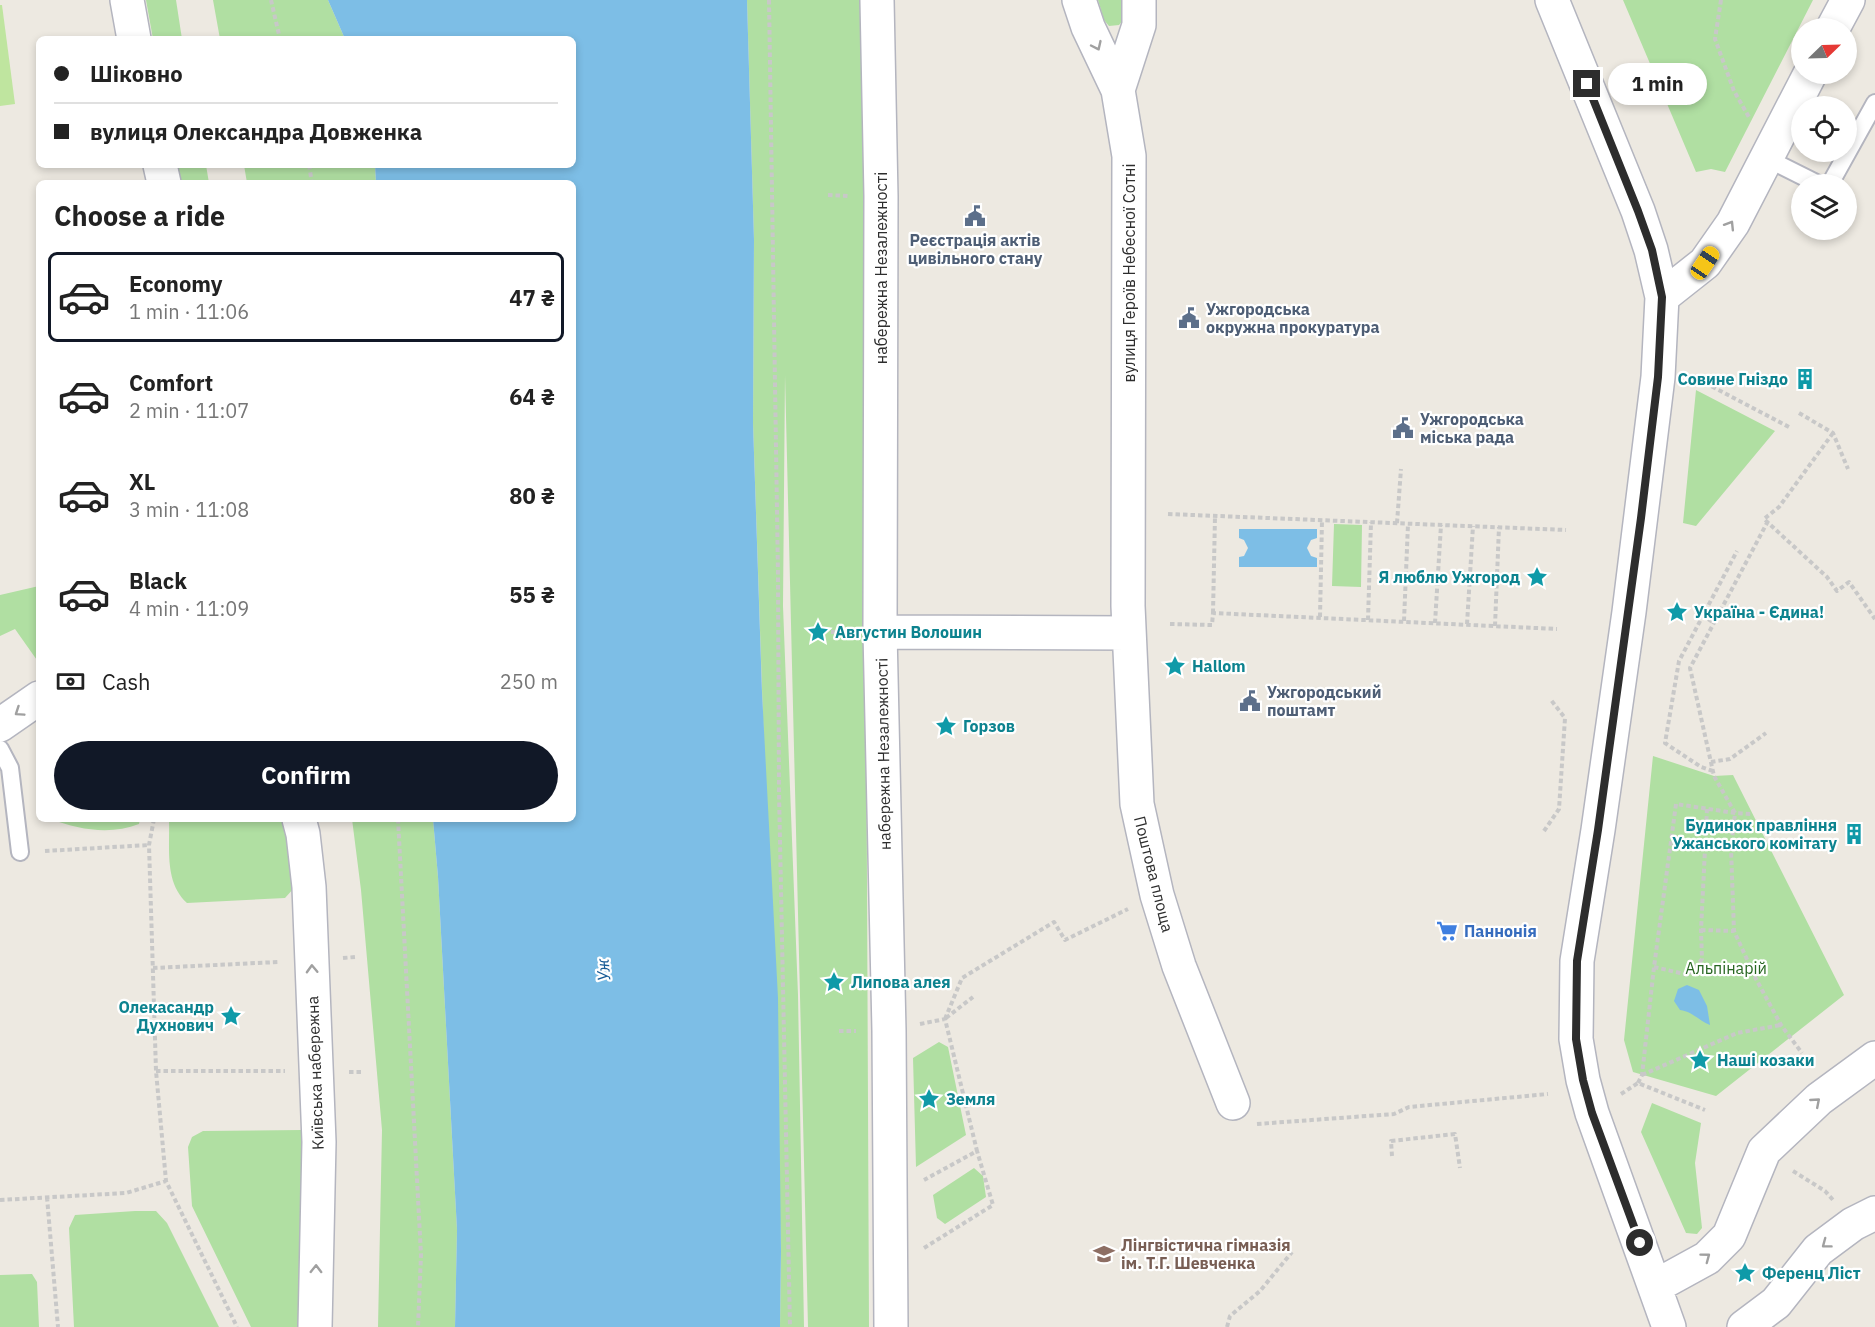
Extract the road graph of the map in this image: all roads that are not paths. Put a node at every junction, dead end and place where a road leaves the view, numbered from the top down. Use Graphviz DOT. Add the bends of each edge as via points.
graph roads {
  1 [pos="127,0"];
  2 [pos="877,0"];
  3 [pos="1079,0"];
  4 [pos="1138,0"];
  5 [pos="1552,0"];
  6 [pos="1848,0"];
  7 [pos="1838,18"];
  8 [pos="134,36"];
  9 [pos="1805,84"];
  10 [pos="1118,90"];
  11 [pos="1875,103"];
  12 [pos="1766,158"];
  13 [pos="1798,174"];
  14 [pos="1836,174"];
  15 [pos="1662,297"];
  16 [pos="1129,457"];
  17 [pos="880,632"];
  18 [pos="1130,633"];
  19 [pos="36,700"];
  20 [pos="0,725"];
  21 [pos="0,749"];
  22 [pos="299,822"];
  23 [pos="20,852"];
  24 [pos="1875,1058"];
  25 [pos="1243,1114"];
  26 [pos="1875,1213"];
  27 [pos="1656,1286"];
  28 [pos="315,1327"];
  29 [pos="891,1327"];
  30 [pos="1669,1327"];
  31 [pos="1744,1327"];
  1 -- 8 [label="street"];
  2 -- 17 [label="street, набережна Незалежності" via="881,196"];
  3 -- 10 [label="street, вулиця Героїв Небесної Сотні, one-way"];
  4 -- 10 [label="street, вулиця Героїв Небесної Сотні" via="1138,25"];
  5 -- 15 [label="street" via="1638,211 1652,250"];
  6 -- 7 [label="street"];
  9 -- 12 [label="street"];
  10 -- 16 [label="street, вулиця Героїв Небесної Сотні" via="1129,156"];
  11 -- 14 [label="lane"];
  12 -- 13 [label="lane"];
  15 -- 12 [label="street, one-way" via="1705,263 1733,223"];
  15 -- 27 [label="street" via="1659,362 1629,612 1577,961 1576,1039 1592,1113"];
  16 -- 18 [label="street, Поштова площа"];
  17 -- 18 [label="street"];
  17 -- 29 [label="street, набережна Незалежності"];
  18 -- 25 [label="street, Поштова площа" via="1137,804 1157,895 1179,966"];
  19 -- 20 [label="street, one-way"];
  21 -- 23 [label="lane" via="10,768"];
  28 -- 22 [label="street, Київська набережна, one-way" via="319,1142 309,887"];
  27 -- 24 [label="street, one-way" via="1707,1258 1729,1236 1764,1151 1819,1099"];
  26 -- 31 [label="street, one-way" via="1818,1250 1776,1303"];
  27 -- 30 [label="street"];
}
